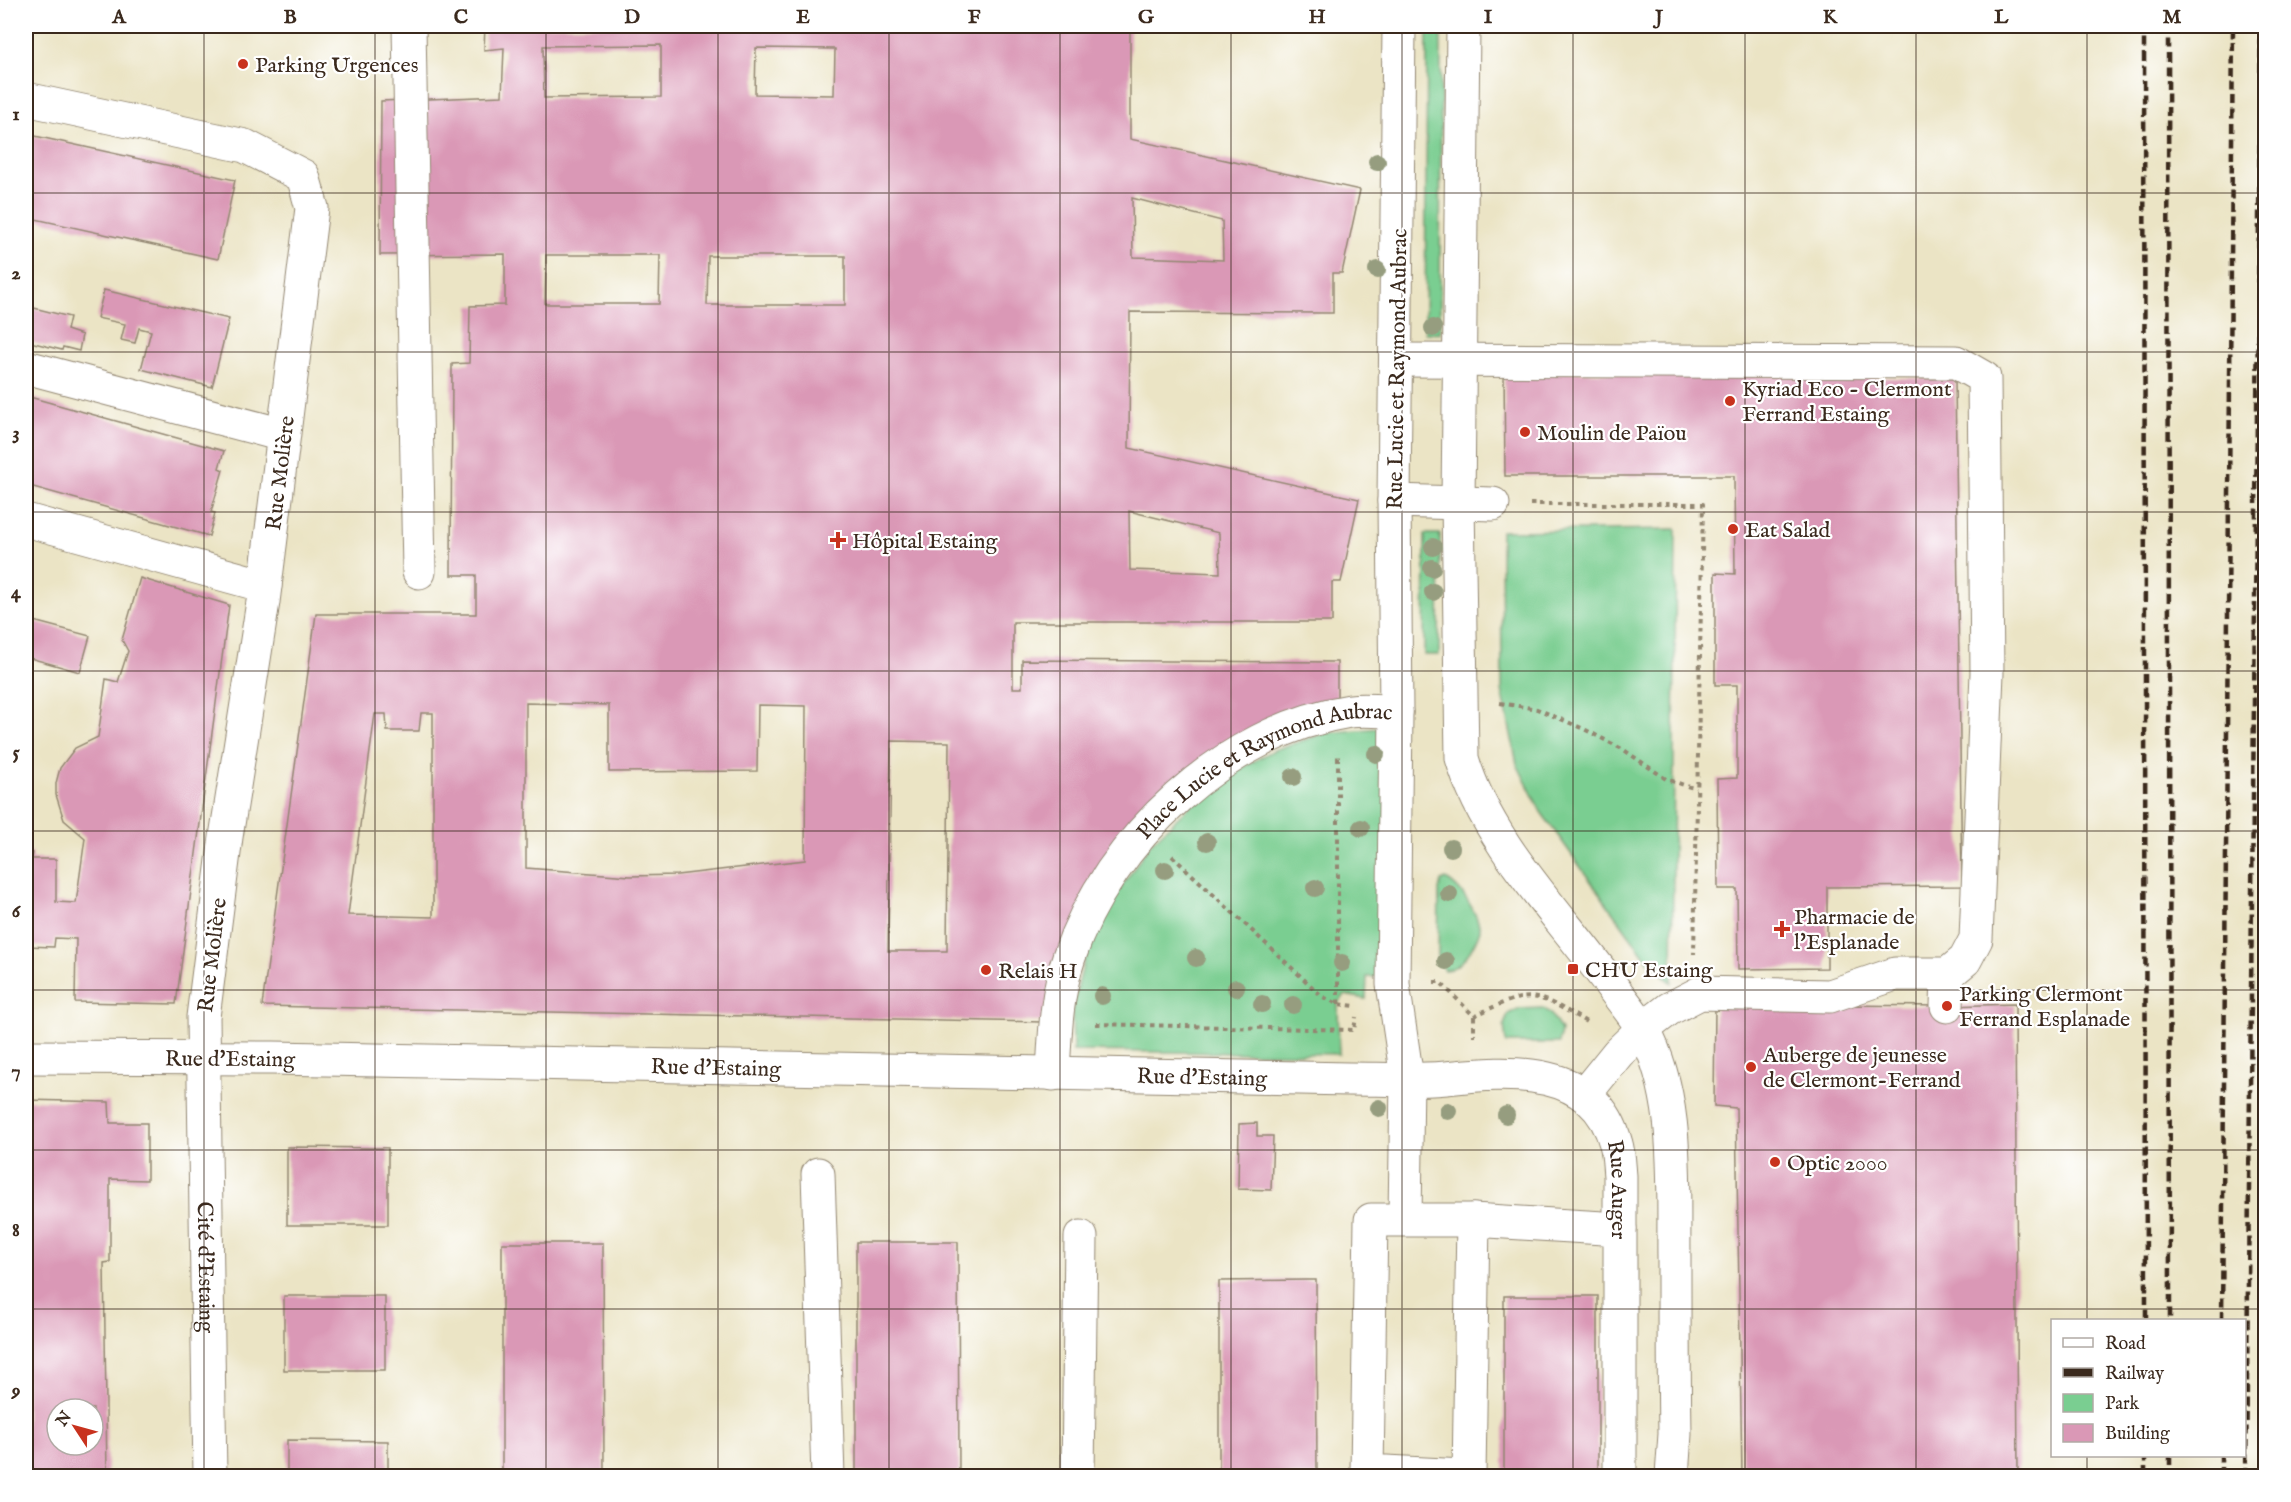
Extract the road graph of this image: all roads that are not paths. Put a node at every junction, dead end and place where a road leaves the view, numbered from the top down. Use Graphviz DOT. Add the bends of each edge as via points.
graph roads {
  1 [pos="409,26"];
  2 [pos="1399,26"];
  3 [pos="1463,26"];
  4 [pos="26,99"];
  5 [pos="1396,360"];
  6 [pos="1460,360"];
  7 [pos="26,367"];
  8 [pos="284,435"];
  9 [pos="1394,501"];
  10 [pos="1458,502"];
  11 [pos="1493,504"];
  12 [pos="26,520"];
  13 [pos="419,572"];
  14 [pos="265,586"];
  15 [pos="1396,712"];
  16 [pos="1957,967"];
  17 [pos="1947,1006"];
  18 [pos="1634,1016"];
  19 [pos="26,1057"];
  20 [pos="205,1058"];
  21 [pos="1053,1074"];
  22 [pos="1407,1078"];
  23 [pos="1584,1095"];
  24 [pos="819,1174"];
  25 [pos="1404,1218"];
  26 [pos="1473,1220"];
  27 [pos="1620,1229"];
  28 [pos="1081,1237"];
  29 [pos="210,1476"];
  30 [pos="828,1476"];
  31 [pos="1078,1476"];
  32 [pos="1462,1476"];
  33 [pos="1468,1476"];
  34 [pos="1620,1476"];
  35 [pos="1672,1476"];
  1 -- 13 [label="street"];
  2 -- 5 [label="street, Rue Lucie et Raymond Aubrac"];
  3 -- 6 [label="street"];
  4 -- 8 [label="street, Rue Molière" via="245,146 303,176 312,208"];
  5 -- 6 [label="street"];
  5 -- 9 [label="street, Rue Lucie et Raymond Aubrac"];
  6 -- 10 [label="street"];
  6 -- 16 [label="street" via="1956,362 1984,378 1987,673 1977,939"];
  7 -- 8 [label="street"];
  8 -- 14 [label="street, Rue Molière"];
  9 -- 10 [label="street"];
  9 -- 15 [label="street, Rue Lucie et Raymond Aubrac"];
  10 -- 11 [label="street"];
  10 -- 18 [label="street" via="1462,758 1472,789 1504,845"];
  12 -- 14 [label="street"];
  14 -- 20 [label="street, Rue Molière" via="203,1017"];
  15 -- 21 [label="street, Place Lucie et Raymond Aubrac" via="1351,711 1296,725 1261,740 1192,785 1146,831 1116,864 1093,902 1069,957 1058,1003"];
  15 -- 22 [label="street, Place Lucie et Raymond Aubrac" via="1393,984"];
  16 -- 17 [label="street"];
  16 -- 18 [label="street" via="1895,974 1830,996 1700,993 1669,1009"];
  18 -- 23 [label="street" via="1618,1053"];
  18 -- 35 [label="street" via="1658,1065 1669,1115 1673,1167"];
  19 -- 20 [label="street, Rue d'Estaing"];
  20 -- 21 [label="street, Rue d'Estaing"];
  20 -- 29 [label="street, Cité d'Estaing"];
  21 -- 22 [label="street, Rue d'Estaing"];
  22 -- 23 [label="street, Rue Auger" via="1473,1074 1544,1076"];
  22 -- 25 [label="street, Place Lucie et Raymond Aubrac"];
  23 -- 27 [label="street, Rue Auger" via="1605,1118 1616,1144"];
  24 -- 30 [label="street"];
  25 -- 26 [label="street"];
  25 -- 32 [label="street" via="1371,1220 1367,1471"];
  26 -- 27 [label="street"];
  26 -- 33 [label="street"];
  27 -- 34 [label="street, Rue Auger"];
  28 -- 31 [label="street"];
}
